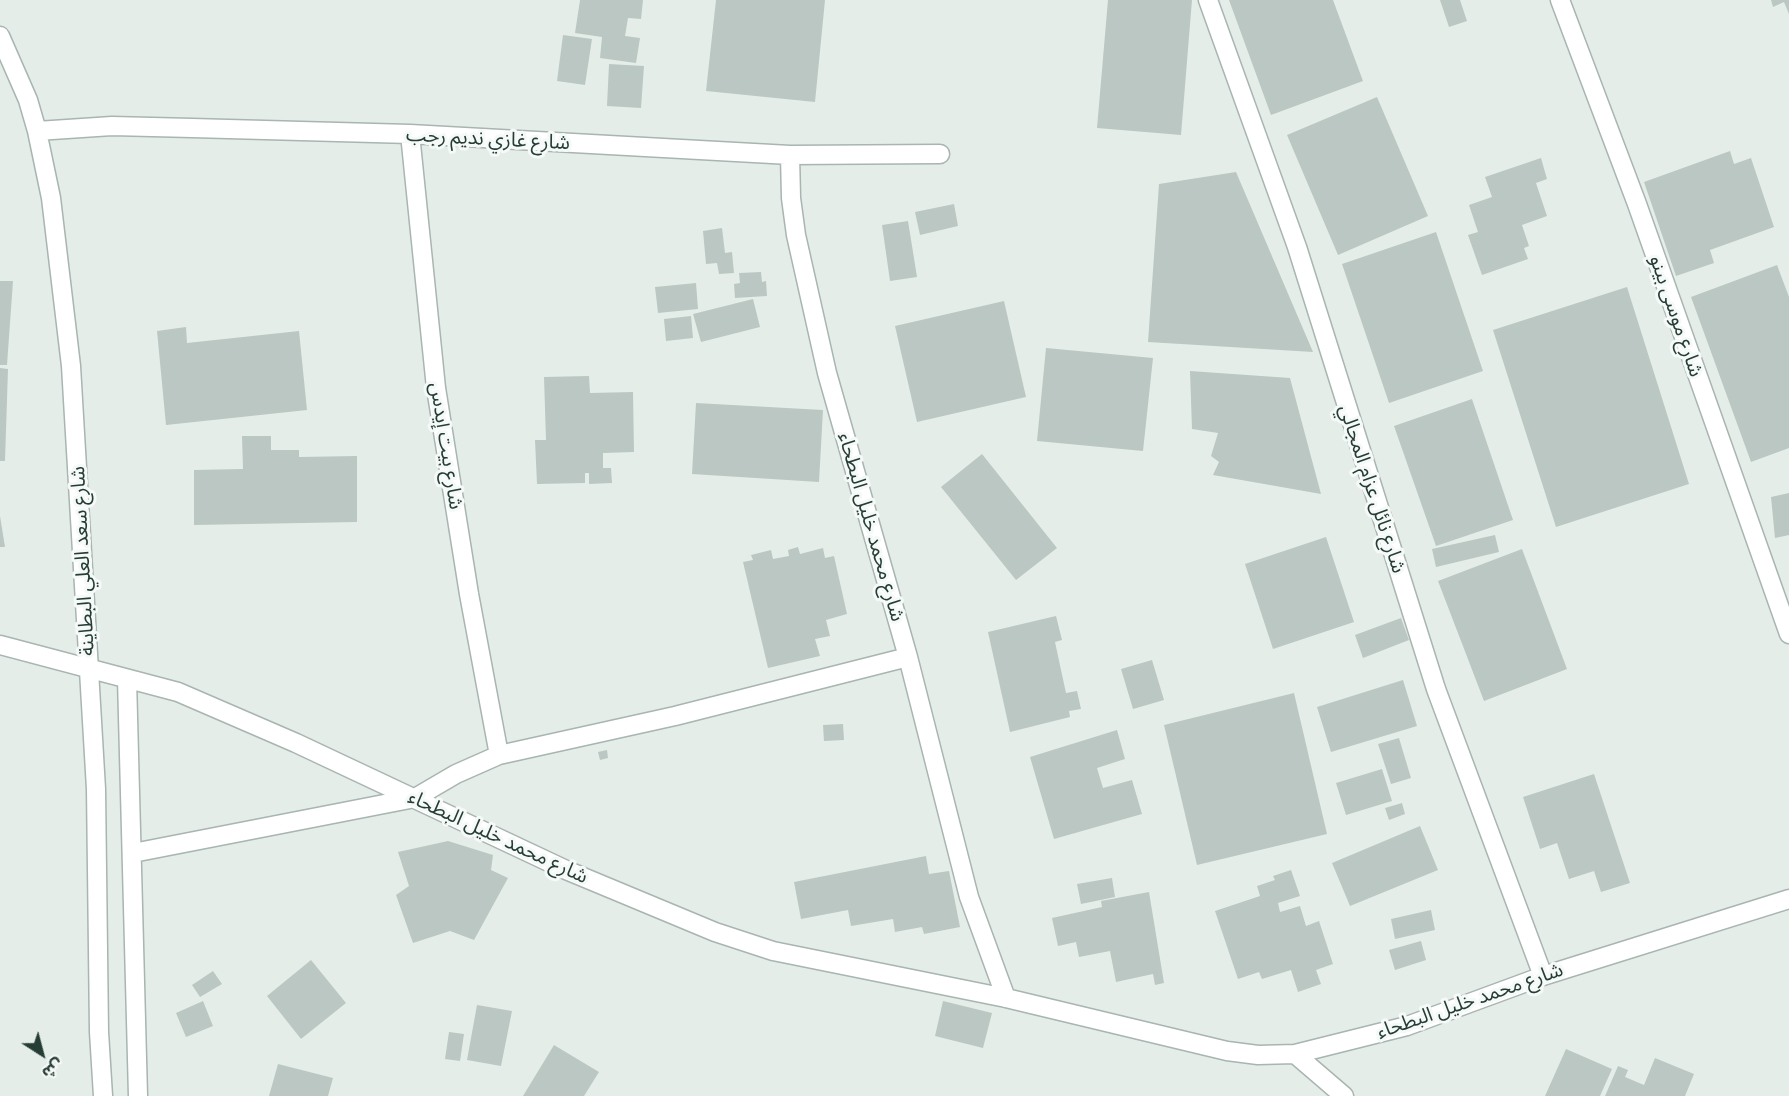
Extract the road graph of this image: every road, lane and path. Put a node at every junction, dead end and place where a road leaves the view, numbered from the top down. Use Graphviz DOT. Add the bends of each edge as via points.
graph roads {
  1 [pos="1208,0"];
  2 [pos="1560,0"];
  3 [pos="0,36"];
  4 [pos="37,130"];
  5 [pos="410,134"];
  6 [pos="940,154"];
  7 [pos="790,155"];
  8 [pos="1789,634"];
  9 [pos="0,645"];
  10 [pos="908,657"];
  11 [pos="89,669"];
  12 [pos="127,679"];
  13 [pos="499,755"];
  14 [pos="415,798"];
  15 [pos="133,853"];
  16 [pos="1789,899"];
  17 [pos="1543,976"];
  18 [pos="1006,998"];
  19 [pos="1295,1054"];
  20 [pos="103,1096"];
  21 [pos="138,1096"];
  22 [pos="1344,1096"];
  1 -- 17 [label="street, شارع نائل عزام المجالي" via="1297,247 1436,689"];
  2 -- 8 [label="street, شارع موسى بينو" via="1637,204"];
  3 -- 4 [label="street, شارع سعد العلي البطاينة"];
  4 -- 5 [label="street, شارع غازي نديم رجب" via="112,126"];
  4 -- 11 [label="street, شارع سعد العلي البطاينة" via="51,198 71,366"];
  5 -- 7 [label="street, شارع غازي نديم رجب"];
  5 -- 13 [label="street, شارع بيت إيدس" via="438,399 468,594"];
  6 -- 7 [label="street, شارع غازي نديم رجب"];
  7 -- 10 [label="street, شارع محمد خليل البطحاء" via="791,198 805,284 851,463"];
  9 -- 11 [label="street, شارع محمد خليل البطحاء"];
  10 -- 13 [label="street" via="675,716"];
  10 -- 18 [label="street, شارع محمد خليل البطحاء" via="969,897"];
  11 -- 12 [label="street, شارع محمد خليل البطحاء"];
  11 -- 20 [label="street, شارع سعد العلي البطاينة" via="96,789"];
  12 -- 14 [label="street, شارع محمد خليل البطحاء" via="178,692"];
  12 -- 15 [label="street"];
  13 -- 14 [label="street"];
  14 -- 15 [label="street"];
  14 -- 18 [label="street, شارع محمد خليل البطحاء" via="566,870 715,932 773,951"];
  15 -- 21 [label="street"];
  16 -- 17 [label="street, شارع محمد خليل البطحاء"];
  17 -- 19 [label="street, شارع محمد خليل البطحاء" via="1407,1026"];
  18 -- 19 [label="street, شارع محمد خليل البطحاء" via="1227,1051"];
  19 -- 22 [label="street"];
}
